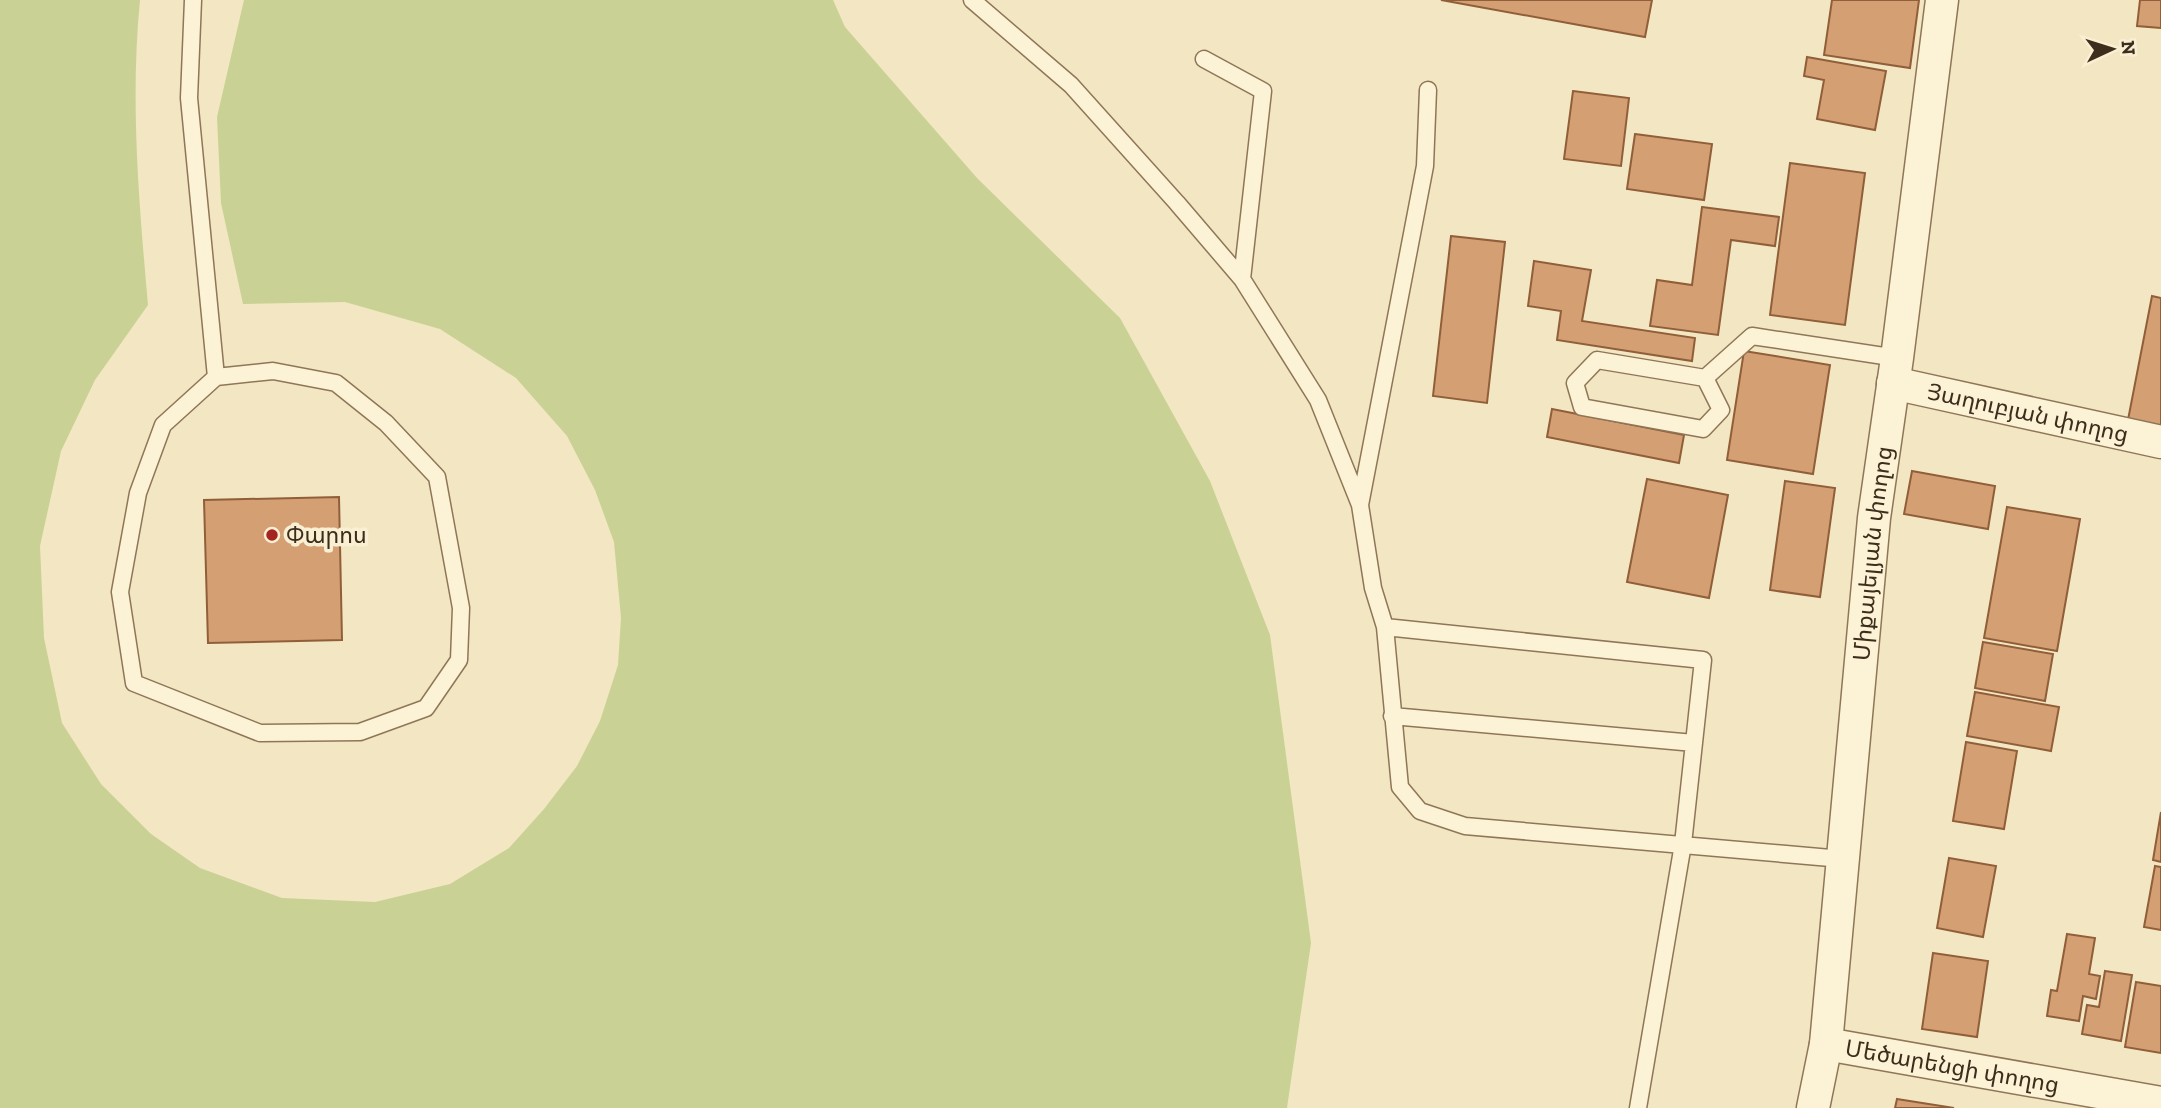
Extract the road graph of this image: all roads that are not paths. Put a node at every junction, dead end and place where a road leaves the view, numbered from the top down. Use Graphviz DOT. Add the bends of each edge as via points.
graph roads {
  1 [pos="193,0"];
  2 [pos="972,0"];
  3 [pos="1942,0"];
  4 [pos="1204,59"];
  5 [pos="1428,90"];
  6 [pos="1242,279"];
  7 [pos="1895,370"];
  8 [pos="216,377"];
  9 [pos="1705,378"];
  10 [pos="2161,442"];
  11 [pos="1360,505"];
  12 [pos="1385,627"];
  13 [pos="1392,716"];
  14 [pos="1694,743"];
  15 [pos="1683,844"];
  16 [pos="1842,859"];
  17 [pos="1826,1044"];
  18 [pos="2161,1103"];
  19 [pos="1638,1108"];
  20 [pos="1813,1108"];
  1 -- 8 [label="lane" via="189,98"];
  2 -- 6 [label="lane" via="1071,85"];
  3 -- 7 [label="street, Միքայելյան փողոց"];
  4 -- 6 [label="lane" via="1263,91"];
  5 -- 11 [label="lane" via="1425,166"];
  6 -- 11 [label="lane" via="1318,400"];
  7 -- 9 [label="lane" via="1752,336"];
  7 -- 10 [label="street, Յաղուբյան փողոց"];
  7 -- 16 [label="street, Միքայելյան փողոց" via="1874,518"];
  8 -- 8 [label="lane" via="163,425 138,493 120,592 134,683 260,733 360,732 426,708 458,660 459,647 461,608 438,477 386,423 336,383 273,371"];
  9 -- 9 [label="lane" via="1597,360 1575,383 1582,407 1703,429 1721,410"];
  11 -- 12 [label="lane" via="1373,588"];
  12 -- 13 [label="lane"];
  12 -- 14 [label="lane" via="1703,660"];
  13 -- 14 [label="lane"];
  13 -- 15 [label="lane" via="1400,787 1420,811 1465,826"];
  14 -- 15 [label="lane"];
  15 -- 16 [label="lane"];
  15 -- 19 [label="lane"];
  16 -- 17 [label="street, Միքայելյան փողոց"];
  17 -- 18 [label="street, Մեծարենցի փողոց"];
  17 -- 20 [label="street, Միքայելյան փողոց"];
}
